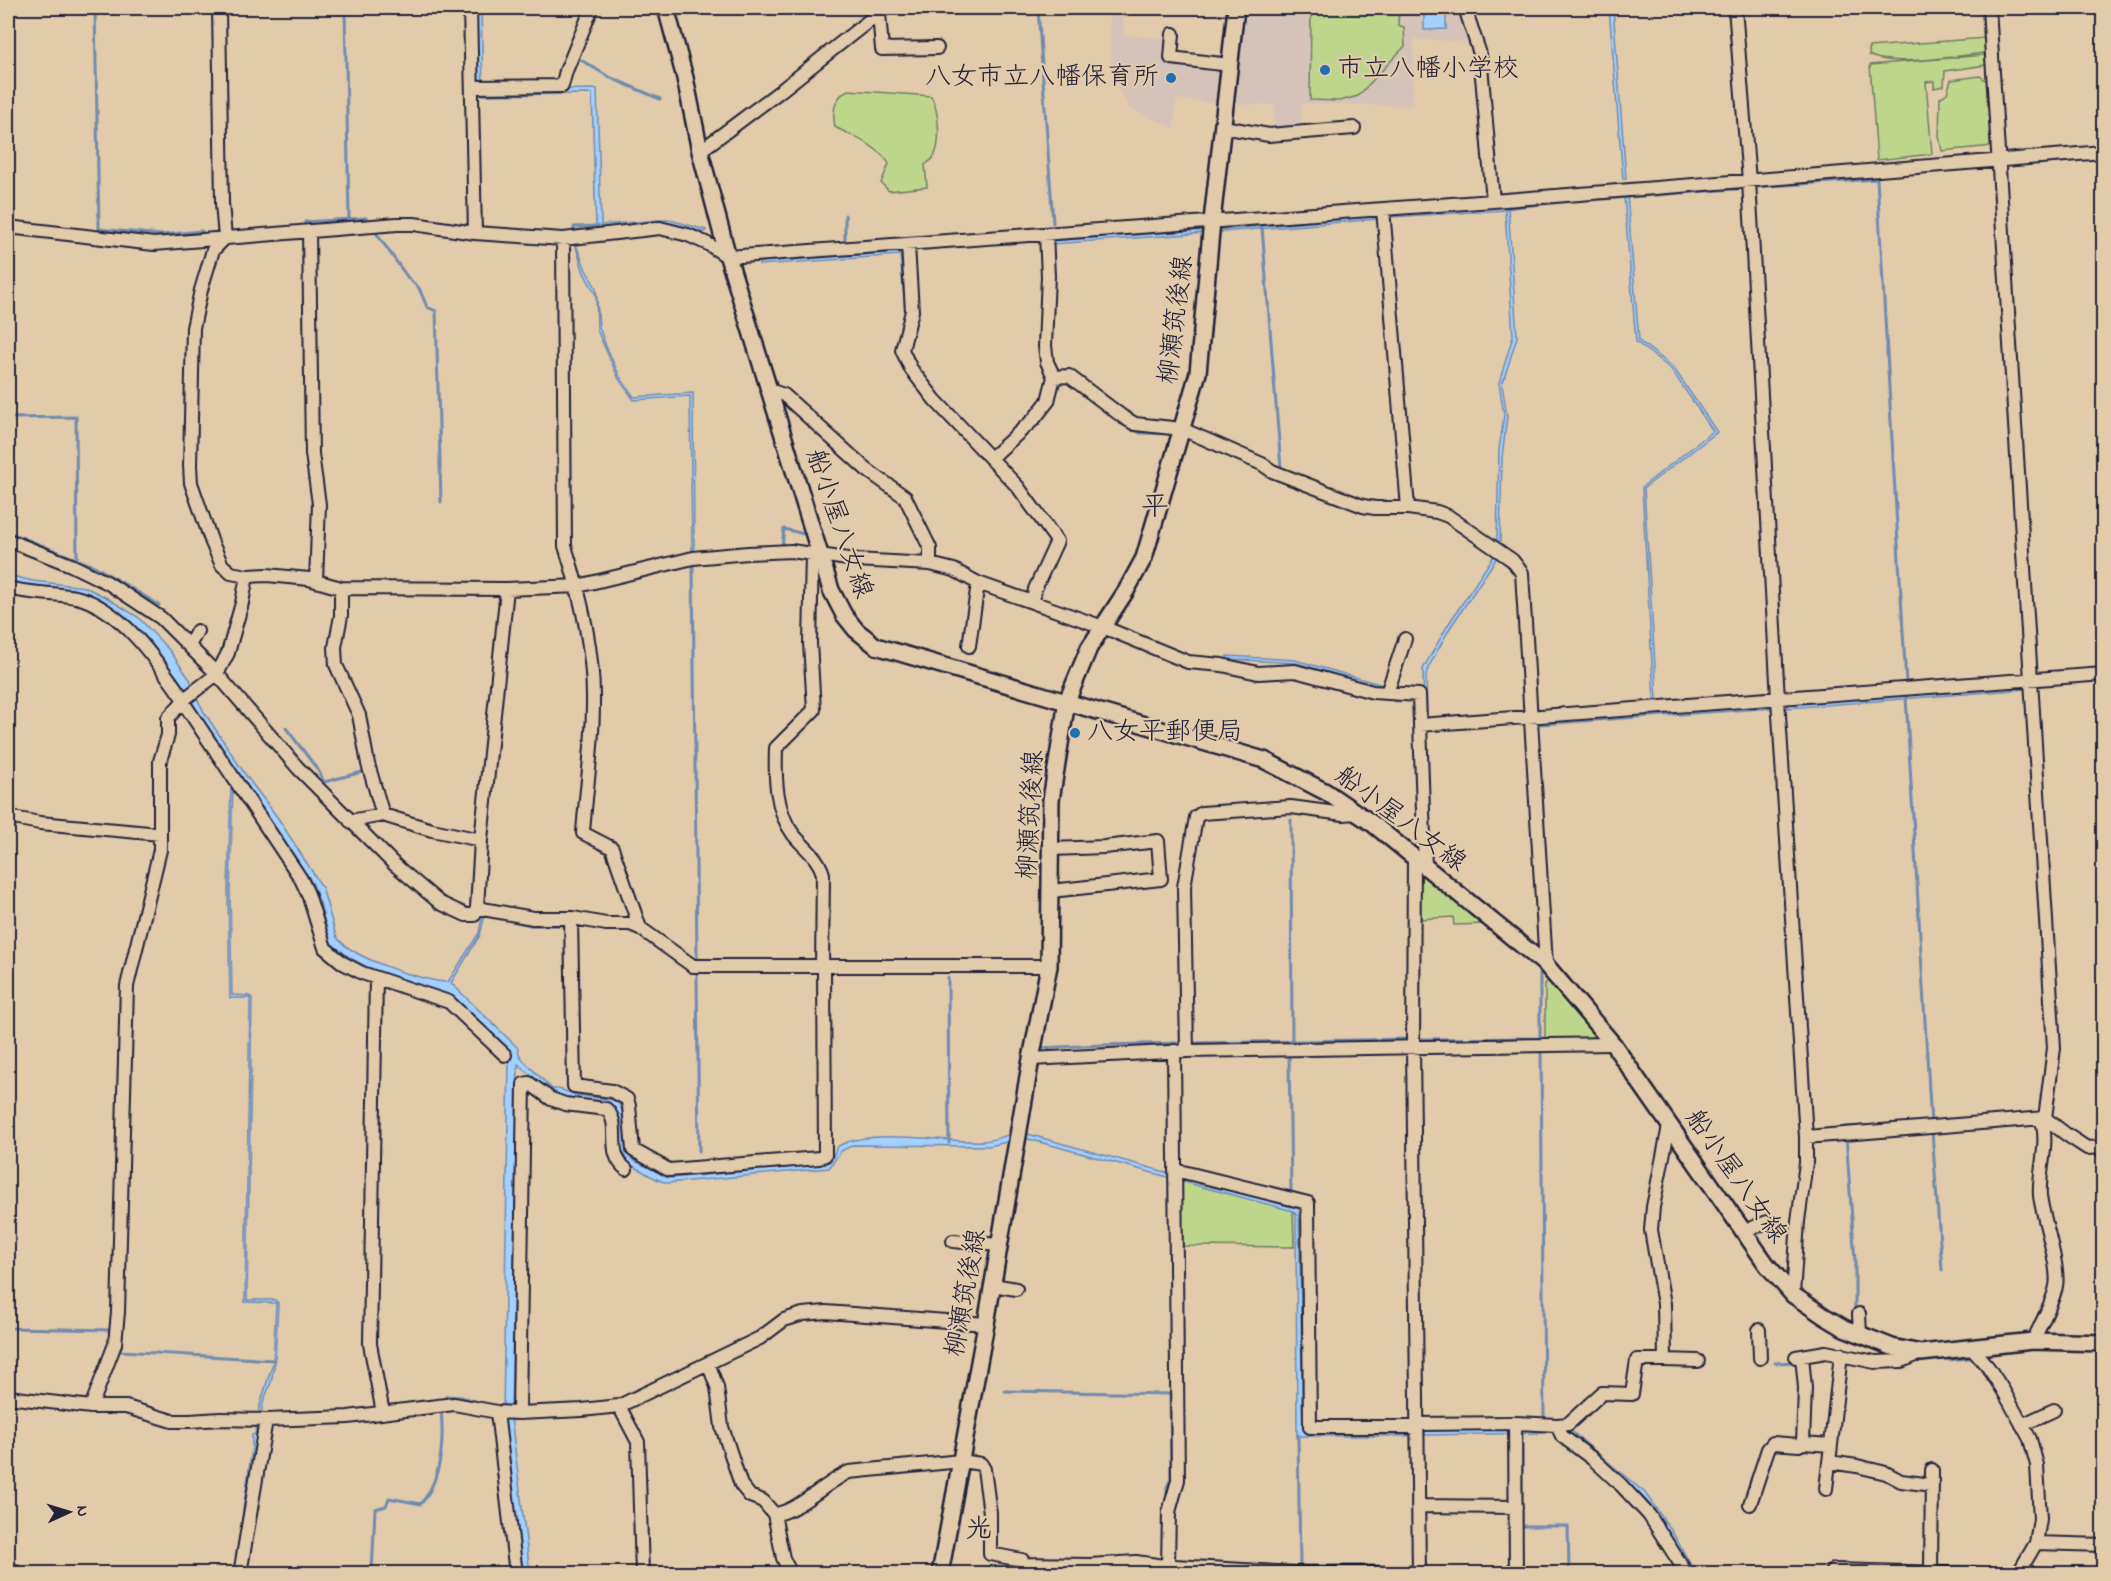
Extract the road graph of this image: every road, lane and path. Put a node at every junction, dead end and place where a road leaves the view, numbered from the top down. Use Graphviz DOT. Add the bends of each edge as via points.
graph roads {
  1 [pos="219,8"];
  2 [pos="470,8"];
  3 [pos="592,8"];
  4 [pos="666,8"];
  5 [pos="1236,8"];
  6 [pos="1465,8"];
  7 [pos="1736,8"];
  8 [pos="1989,8"];
  9 [pos="882,10"];
  10 [pos="1173,34"];
  11 [pos="938,48"];
  12 [pos="1230,65"];
  13 [pos="477,87"];
  14 [pos="1223,127"];
  15 [pos="1354,128"];
  16 [pos="700,151"];
  17 [pos="2103,152"];
  18 [pos="1999,160"];
  19 [pos="1749,181"];
  20 [pos="1493,201"];
  21 [pos="1383,209"];
  22 [pos="1212,222"];
  23 [pos="8,227"];
  24 [pos="309,231"];
  25 [pos="475,233"];
  26 [pos="1046,234"];
  27 [pos="225,238"];
  28 [pos="563,239"];
  29 [pos="908,245"];
  30 [pos="728,256"];
  31 [pos="1054,378"];
  32 [pos="769,390"];
  33 [pos="1182,429"];
  34 [pos="991,458"];
  35 [pos="1408,508"];
  36 [pos="8,540"];
  37 [pos="816,555"];
  38 [pos="930,564"];
  39 [pos="248,576"];
  40 [pos="316,581"];
  41 [pos="978,583"];
  42 [pos="578,586"];
  43 [pos="8,588"];
  44 [pos="340,588"];
  45 [pos="507,589"];
  46 [pos="1033,602"];
  47 [pos="1103,627"];
  48 [pos="197,631"];
  49 [pos="1405,639"];
  50 [pos="189,646"];
  51 [pos="969,646"];
  52 [pos="217,674"];
  53 [pos="2103,675"];
  54 [pos="2031,680"];
  55 [pos="1387,693"];
  56 [pos="1778,699"];
  57 [pos="184,700"];
  58 [pos="1067,701"];
  59 [pos="1531,717"];
  60 [pos="1420,725"];
  61 [pos="1357,813"];
  62 [pos="383,815"];
  63 [pos="8,817"];
  64 [pos="350,821"];
  65 [pos="160,834"];
  66 [pos="482,840"];
  67 [pos="1052,849"];
  68 [pos="1420,862"];
  69 [pos="1051,891"];
  70 [pos="477,908"];
  71 [pos="571,918"];
  72 [pos="640,928"];
  73 [pos="1546,965"];
  74 [pos="823,966"];
  75 [pos="1049,966"];
  76 [pos="376,978"];
  77 [pos="1613,1044"];
  78 [pos="1413,1046"];
  79 [pos="1174,1051"];
  80 [pos="1187,1051"];
  81 [pos="505,1055"];
  82 [pos="1031,1059"];
  83 [pos="2043,1118"];
  84 [pos="1669,1126"];
  85 [pos="1806,1137"];
  86 [pos="2103,1147"];
  87 [pos="626,1169"];
  88 [pos="1175,1170"];
  89 [pos="1767,1222"];
  90 [pos="1743,1232"];
  91 [pos="953,1241"];
  92 [pos="999,1245"];
  93 [pos="993,1285"];
  94 [pos="1016,1288"];
  95 [pos="1793,1295"];
  96 [pos="1859,1314"];
  97 [pos="986,1324"];
  98 [pos="1759,1330"];
  99 [pos="1860,1335"];
  100 [pos="2033,1341"];
  101 [pos="2103,1343"];
  102 [pos="1972,1349"];
  103 [pos="1922,1353"];
  104 [pos="1841,1354"];
  105 [pos="1760,1358"];
  106 [pos="1665,1360"];
  107 [pos="1698,1361"];
  108 [pos="708,1363"];
  109 [pos="8,1397"];
  110 [pos="620,1406"];
  111 [pos="91,1407"];
  112 [pos="2054,1410"];
  113 [pos="497,1412"];
  114 [pos="383,1413"];
  115 [pos="519,1413"];
  116 [pos="266,1420"];
  117 [pos="1515,1423"];
  118 [pos="1417,1425"];
  119 [pos="1557,1425"];
  120 [pos="2022,1425"];
  121 [pos="1803,1443"];
  122 [pos="1831,1445"];
  123 [pos="961,1461"];
  124 [pos="1829,1462"];
  125 [pos="1932,1470"];
  126 [pos="1932,1485"];
  127 [pos="1826,1489"];
  128 [pos="1750,1504"];
  129 [pos="1418,1506"];
  130 [pos="1516,1507"];
  131 [pos="774,1514"];
  132 [pos="2036,1543"];
  133 [pos="2103,1545"];
  134 [pos="8,1566"];
  135 [pos="1164,1568"];
  136 [pos="1025,1569"];
  137 [pos="1931,1572"];
  138 [pos="1419,1573"];
  139 [pos="1686,1573"];
  140 [pos="17,1574"];
  141 [pos="240,1574"];
  142 [pos="516,1574"];
  143 [pos="642,1574"];
  144 [pos="791,1574"];
  145 [pos="940,1574"];
  146 [pos="1516,1574"];
  147 [pos="1830,1574"];
  148 [pos="1979,1574"];
  149 [pos="2018,1574"];
  1 -- 27 [label="street"];
  2 -- 13 [label="street"];
  3 -- 13 [label="street" via="562,86"];
  4 -- 16 [label="main road, 船小屋八女線"];
  5 -- 12 [label="main road, 柳瀬筑後線"];
  6 -- 20 [label="street" via="1480,54"];
  7 -- 19 [label="street"];
  8 -- 18 [label="street"];
  9 -- 11 [label="street" via="882,49"];
  9 -- 16 [label="street"];
  10 -- 12 [label="street" via="1171,58"];
  12 -- 14 [label="main road, 柳瀬筑後線"];
  13 -- 25 [label="street"];
  14 -- 15 [label="street" via="1269,135"];
  14 -- 22 [label="main road, 柳瀬筑後線"];
  16 -- 30 [label="main road, 船小屋八女線"];
  17 -- 18 [label="street"];
  18 -- 19 [label="street"];
  18 -- 54 [label="street"];
  19 -- 20 [label="street"];
  19 -- 56 [label="street"];
  20 -- 21 [label="street"];
  21 -- 22 [label="street"];
  21 -- 35 [label="street"];
  22 -- 26 [label="street"];
  22 -- 33 [label="main road, 柳瀬筑後線" via="1198,373"];
  23 -- 27 [label="street" via="154,244"];
  24 -- 25 [label="street" via="414,224"];
  24 -- 27 [label="street"];
  24 -- 40 [label="street" via="312,454 319,504"];
  25 -- 28 [label="street"];
  26 -- 29 [label="street"];
  26 -- 31 [label="street" via="1045,346"];
  27 -- 39 [label="street" via="213,250 193,328 190,483 222,566 231,573"];
  28 -- 30 [label="street" via="660,228 688,235"];
  28 -- 42 [label="street" via="565,546"];
  29 -- 30 [label="street"];
  29 -- 34 [label="street" via="912,311 902,350 935,400"];
  30 -- 32 [label="main road, 船小屋八女線"];
  31 -- 33 [label="street" via="1069,376 1135,424"];
  31 -- 34 [label="street" via="1048,401 1034,419"];
  32 -- 37 [label="main road, 船小屋八女線"];
  32 -- 38 [label="street" via="784,395 867,470 905,497 930,548"];
  33 -- 35 [label="street" via="1272,471 1363,506"];
  33 -- 47 [label="main road, 柳瀬筑後線" via="1144,558"];
  34 -- 46 [label="street" via="1018,487 1057,541"];
  35 -- 59 [label="street" via="1448,516 1512,560 1522,573"];
  36 -- 50 [label="street" via="108,583 160,618"];
  37 -- 38 [label="street"];
  37 -- 42 [label="street" via="780,552 693,558"];
  37 -- 58 [label="main road, 船小屋八女線" via="844,615 876,646"];
  37 -- 74 [label="street" via="810,643 814,710 776,748 776,765 785,822 823,874"];
  38 -- 41 [label="street" via="954,570"];
  39 -- 40 [label="street"];
  39 -- 52 [label="street" via="228,653"];
  40 -- 44 [label="street"];
  41 -- 46 [label="street"];
  41 -- 51 [label="street"];
  42 -- 45 [label="street"];
  42 -- 72 [label="street" via="589,647 593,703 583,832 612,848"];
  43 -- 57 [label="street" via="75,597 111,615 156,658"];
  44 -- 45 [label="street"];
  44 -- 62 [label="street" via="336,665 359,715"];
  45 -- 66 [label="street"];
  46 -- 47 [label="street"];
  47 -- 55 [label="street" via="1188,662 1216,660 1257,673 1295,671"];
  47 -- 58 [label="main road, 柳瀬筑後線" via="1089,648"];
  48 -- 50 [label="street"];
  49 -- 55 [label="street"];
  50 -- 52 [label="street"];
  52 -- 57 [label="street"];
  52 -- 64 [label="street" via="298,768"];
  53 -- 54 [label="street"];
  54 -- 56 [label="street"];
  54 -- 83 [label="street" via="2054,1048"];
  55 -- 60 [label="street" via="1419,695"];
  56 -- 59 [label="street"];
  56 -- 85 [label="street"];
  57 -- 65 [label="street" via="168,718 168,735 160,761"];
  57 -- 76 [label="street" via="301,879 325,948 343,963"];
  58 -- 61 [label="main road, 船小屋八女線" via="1264,760"];
  58 -- 67 [label="main road, 柳瀬筑後線" via="1051,800"];
  59 -- 60 [label="street"];
  59 -- 73 [label="street"];
  60 -- 68 [label="street"];
  61 -- 68 [label="main road, 船小屋八女線"];
  61 -- 80 [label="street" via="1291,807 1202,813 1196,817 1184,887"];
  62 -- 64 [label="street"];
  62 -- 66 [label="street"];
  63 -- 65 [label="street"];
  64 -- 70 [label="street" via="440,903 466,915 474,915"];
  65 -- 111 [label="street" via="160,850 127,986 115,1344"];
  66 -- 70 [label="street"];
  67 -- 69 [label="main road, 柳瀬筑後線"];
  67 -- 69 [label="street" via="1158,841 1161,879"];
  68 -- 73 [label="main road, 船小屋八女線"];
  68 -- 78 [label="street"];
  69 -- 75 [label="main road, 柳瀬筑後線"];
  70 -- 71 [label="street" via="533,918"];
  71 -- 72 [label="street"];
  71 -- 74 [label="street" via="574,1086 612,1091 627,1099 633,1150 669,1170 825,1155"];
  72 -- 74 [label="street" via="693,966"];
  73 -- 77 [label="main road, 船小屋八女線"];
  74 -- 75 [label="street"];
  75 -- 82 [label="main road, 柳瀬筑後線"];
  76 -- 81 [label="street" via="449,1002"];
  76 -- 114 [label="street" via="370,1344"];
  77 -- 78 [label="street"];
  77 -- 84 [label="main road, 船小屋八女線"];
  78 -- 80 [label="street"];
  78 -- 118 [label="street"];
  79 -- 80 [label="street"];
  79 -- 82 [label="street"];
  79 -- 88 [label="street"];
  82 -- 92 [label="main road, 柳瀬筑後線"];
  83 -- 85 [label="street"];
  83 -- 86 [label="street" via="2086,1148"];
  83 -- 100 [label="street" via="2040,1196 2056,1286"];
  84 -- 90 [label="main road, 船小屋八女線"];
  84 -- 106 [label="street" via="1652,1230 1664,1304"];
  85 -- 95 [label="street"];
  87 -- 115 [label="street" via="615,1156 613,1121 606,1109 565,1104 550,1099 529,1083 524,1084"];
  88 -- 118 [label="street" via="1308,1203 1310,1427"];
  88 -- 135 [label="street" via="1178,1480 1169,1512"];
  89 -- 90 [label="street"];
  90 -- 95 [label="main road, 船小屋八女線"];
  91 -- 92 [label="street"];
  92 -- 93 [label="main road, 柳瀬筑後線"];
  93 -- 94 [label="street"];
  93 -- 97 [label="main road, 柳瀬筑後線"];
  95 -- 99 [label="main road, 船小屋八女線"];
  96 -- 99 [label="street"];
  97 -- 108 [label="street" via="826,1312 803,1314 784,1320 760,1338"];
  97 -- 123 [label="main road, 柳瀬筑後線"];
  98 -- 105 [label="street"];
  99 -- 103 [label="main road, 船小屋八女線"];
  100 -- 101 [label="main road, 船小屋八女線"];
  100 -- 102 [label="main road, 船小屋八女線"];
  102 -- 103 [label="main road, 船小屋八女線"];
  102 -- 120 [label="street" via="1988,1367"];
  103 -- 104 [label="street" via="1902,1361 1875,1362"];
  104 -- 121 [label="street" via="1799,1356 1805,1388"];
  104 -- 122 [label="street"];
  106 -- 107 [label="street"];
  106 -- 119 [label="street" via="1637,1360 1632,1394 1602,1393 1568,1424"];
  108 -- 110 [label="street"];
  108 -- 131 [label="street" via="741,1485 750,1497 763,1501"];
  109 -- 111 [label="street"];
  110 -- 115 [label="street"];
  110 -- 143 [label="street" via="638,1442"];
  111 -- 116 [label="street" via="136,1408 172,1421"];
  112 -- 120 [label="street"];
  113 -- 114 [label="street" via="454,1404"];
  113 -- 115 [label="street"];
  113 -- 142 [label="street"];
  114 -- 116 [label="street"];
  116 -- 141 [label="street"];
  117 -- 118 [label="street"];
  117 -- 119 [label="street"];
  117 -- 130 [label="street"];
  118 -- 129 [label="street"];
  119 -- 139 [label="street" via="1563,1436 1594,1460 1650,1515"];
  120 -- 132 [label="street" via="2037,1465 2040,1519"];
  121 -- 122 [label="street"];
  121 -- 128 [label="street" via="1773,1443"];
  122 -- 124 [label="street"];
  123 -- 131 [label="street" via="849,1472 788,1511"];
  123 -- 136 [label="street" via="984,1468 990,1554 1022,1560"];
  123 -- 145 [label="main road, 柳瀬筑後線"];
  124 -- 126 [label="street"];
  124 -- 127 [label="street"];
  125 -- 126 [label="street"];
  126 -- 137 [label="street"];
  129 -- 130 [label="street"];
  129 -- 138 [label="street"];
  130 -- 146 [label="street"];
  131 -- 144 [label="street" via="783,1558"];
  132 -- 133 [label="street"];
  132 -- 149 [label="street"];
  134 -- 140 [label="street"];
  135 -- 136 [label="street" via="1136,1562"];
  135 -- 138 [label="street" via="1294,1574"];
  137 -- 147 [label="street" via="1834,1570"];
  137 -- 148 [label="street"];
}
